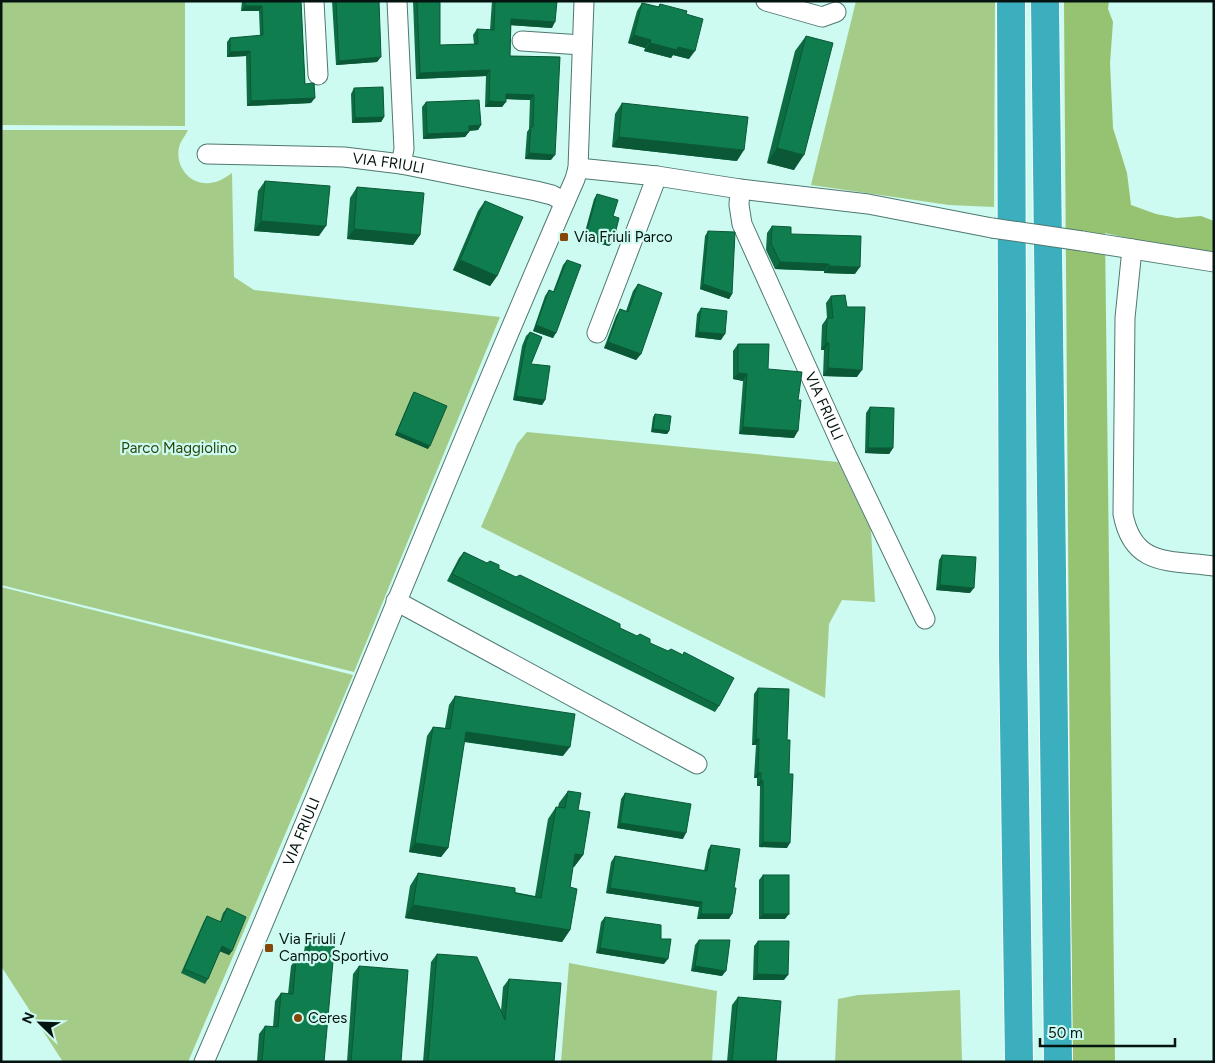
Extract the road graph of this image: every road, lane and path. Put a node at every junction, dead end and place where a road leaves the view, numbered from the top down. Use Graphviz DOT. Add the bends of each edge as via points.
graph roads {
  1 [pos="314,1"];
  2 [pos="397,1"];
  3 [pos="584,1"];
  4 [pos="766,1"];
  5 [pos="1011,1"];
  6 [pos="1045,1"];
  7 [pos="836,12"];
  8 [pos="522,41"];
  9 [pos="582,44"];
  10 [pos="318,75"];
  11 [pos="207,154"];
  12 [pos="401,164"];
  13 [pos="578,168"];
  14 [pos="657,176"];
  15 [pos="740,189"];
  16 [pos="565,202"];
  17 [pos="1132,249"];
  18 [pos="1214,262"];
  19 [pos="597,333"];
  20 [pos="1214,566"];
  21 [pos="396,601"];
  22 [pos="925,619"];
  23 [pos="696,764"];
  24 [pos="204,1062"];
  25 [pos="1019,1062"];
  26 [pos="1058,1062"];
  1 -- 10 [label="street"];
  2 -- 12 [label="street" via="404,149"];
  3 -- 9 [label="street, VIA FRIULI"];
  4 -- 7 [label="street" via="822,17"];
  5 -- 25 [label="highway" via="1013,654"];
  6 -- 26 [label="highway"];
  8 -- 9 [label="street"];
  9 -- 13 [label="street, VIA FRIULI"];
  11 -- 12 [label="street, VIA FRIULI" via="344,157"];
  12 -- 16 [label="street, VIA FRIULI" via="536,191"];
  13 -- 14 [label="street"];
  13 -- 16 [label="street, VIA FRIULI"];
  14 -- 15 [label="street"];
  14 -- 19 [label="street"];
  15 -- 17 [label="street, bridge" via="868,204 992,228"];
  15 -- 22 [label="street, VIA FRIULI" via="742,224"];
  16 -- 21 [label="street, VIA FRIULI"];
  17 -- 18 [label="street"];
  17 -- 20 [label="street" via="1125,318 1126,530 1142,552 1154,558"];
  21 -- 23 [label="street"];
  21 -- 24 [label="street, VIA FRIULI"];
}
